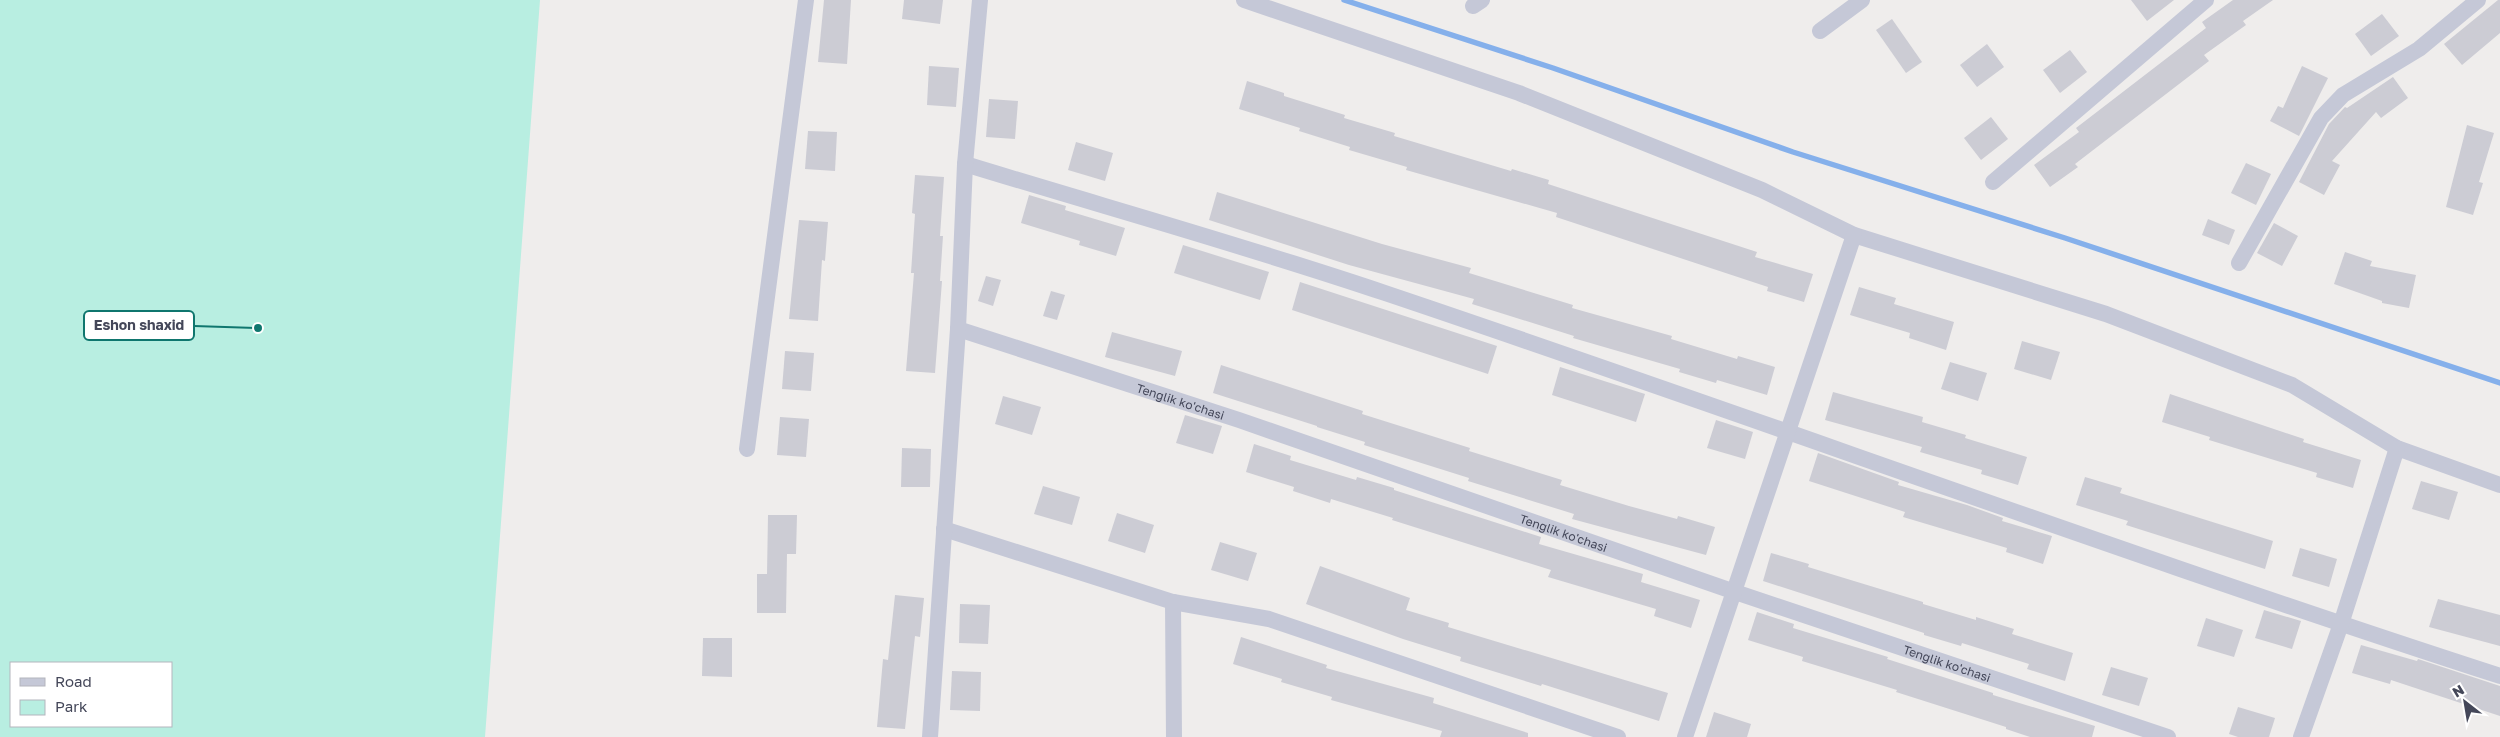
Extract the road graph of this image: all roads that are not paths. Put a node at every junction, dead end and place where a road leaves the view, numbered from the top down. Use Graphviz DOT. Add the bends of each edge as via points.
graph roads {
  1 [pos="806,0"];
  2 [pos="980,0"];
  3 [pos="1244,0"];
  4 [pos="1862,0"];
  5 [pos="2206,0"];
  6 [pos="2478,0"];
  7 [pos="1820,31"];
  8 [pos="965,164"];
  9 [pos="1993,182"];
  10 [pos="1854,234"];
  11 [pos="2239,263"];
  12 [pos="958,330"];
  13 [pos="1788,431"];
  14 [pos="2397,448"];
  15 [pos="747,449"];
  16 [pos="2500,485"];
  17 [pos="944,529"];
  18 [pos="1736,592"];
  19 [pos="1173,602"];
  20 [pos="2341,624"];
  21 [pos="2500,676"];
  22 [pos="930,737"];
  23 [pos="1174,737"];
  24 [pos="1618,737"];
  25 [pos="1685,737"];
  26 [pos="2168,737"];
  27 [pos="2301,737"];
  1 -- 15 [label="street"];
  2 -- 8 [label="street"];
  3 -- 10 [label="street" via="1519,93 1762,190"];
  4 -- 7 [label="street"];
  5 -- 9 [label="street"];
  6 -- 11 [label="street" via="2419,49 2343,95 2321,118"];
  8 -- 12 [label="street"];
  8 -- 13 [label="street" via="1380,291"];
  10 -- 13 [label="street"];
  10 -- 14 [label="street" via="2106,314 2292,385"];
  12 -- 17 [label="street"];
  12 -- 18 [label="street, Tenglik ko'chasi" via="1239,420"];
  13 -- 18 [label="street"];
  13 -- 20 [label="street"];
  14 -- 16 [label="street"];
  14 -- 20 [label="street"];
  17 -- 19 [label="street"];
  17 -- 22 [label="street"];
  18 -- 25 [label="street"];
  18 -- 26 [label="street, Tenglik ko'chasi"];
  19 -- 23 [label="street"];
  19 -- 24 [label="street" via="1269,619"];
  20 -- 21 [label="street"];
  20 -- 27 [label="street"];
}
